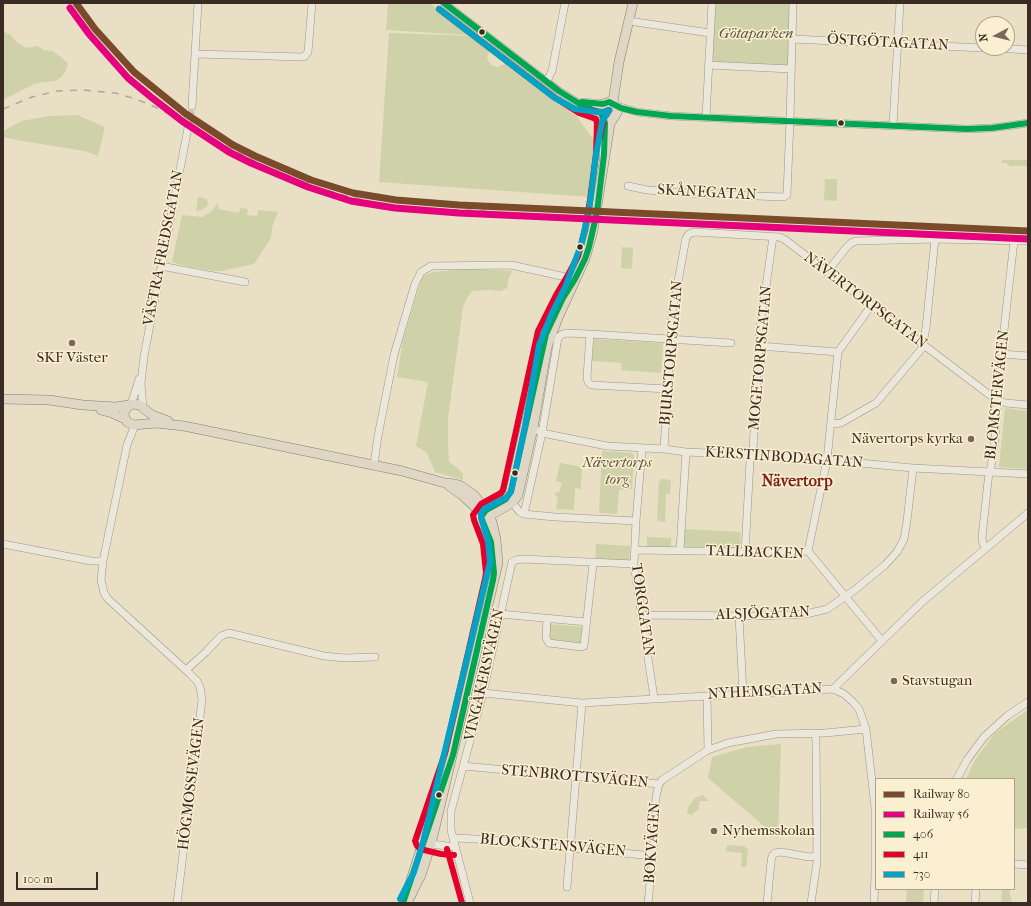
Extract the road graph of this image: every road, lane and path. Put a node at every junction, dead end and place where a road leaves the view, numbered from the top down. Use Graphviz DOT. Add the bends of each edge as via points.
graph roads {
  1 [pos="198,3"];
  2 [pos="312,3"];
  3 [pos="565,3"];
  4 [pos="634,3"];
  5 [pos="712,3"];
  6 [pos="793,3"];
  7 [pos="900,3"];
  8 [pos="447,4"];
  9 [pos="629,21"];
  10 [pos="710,33"];
  11 [pos="792,38"];
  12 [pos="898,44"];
  13 [pos="975,48"];
  14 [pos="1015,49"];
  15 [pos="1028,50"];
  16 [pos="196,54"];
  17 [pos="708,65"];
  18 [pos="791,68"];
  19 [pos="547,81"];
  20 [pos="192,106"];
  21 [pos="609,110"];
  22 [pos="706,116"];
  23 [pos="790,120"];
  24 [pos="1028,123"];
  25 [pos="893,125"];
  26 [pos="188,128"];
  27 [pos="628,186"];
  28 [pos="689,234"];
  29 [pos="773,237"];
  30 [pos="935,239"];
  31 [pos="1014,241"];
  32 [pos="1028,241"];
  33 [pos="161,266"];
  34 [pos="827,272"];
  35 [pos="575,279"];
  36 [pos="245,282"];
  37 [pos="871,306"];
  38 [pos="590,334"];
  39 [pos="671,339"];
  40 [pos="731,343"];
  41 [pos="923,345"];
  42 [pos="759,346"];
  43 [pos="838,352"];
  44 [pos="1002,354"];
  45 [pos="1028,356"];
  46 [pos="142,369"];
  47 [pos="668,389"];
  48 [pos="3,398"];
  49 [pos="999,401"];
  50 [pos="83,404"];
  51 [pos="130,405"];
  52 [pos="1028,405"];
  53 [pos="144,409"];
  54 [pos="131,423"];
  55 [pos="831,424"];
  56 [pos="184,426"];
  57 [pos="530,427"];
  58 [pos="542,433"];
  59 [pos="642,449"];
  60 [pos="664,449"];
  61 [pos="686,452"];
  62 [pos="751,455"];
  63 [pos="827,460"];
  64 [pos="374,465"];
  65 [pos="913,468"];
  66 [pos="989,472"];
  67 [pos="1028,474"];
  68 [pos="510,500"];
  69 [pos="1028,513"];
  70 [pos="485,514"];
  71 [pos="524,514"];
  72 [pos="636,521"];
  73 [pos="3,544"];
  74 [pos="986,548"];
  75 [pos="635,550"];
  76 [pos="680,550"];
  77 [pos="808,551"];
  78 [pos="745,552"];
  79 [pos="103,561"];
  80 [pos="593,563"];
  81 [pos="634,564"];
  82 [pos="845,597"];
  83 [pos="500,614"];
  84 [pos="642,616"];
  85 [pos="739,616"];
  86 [pos="547,619"];
  87 [pos="587,622"];
  88 [pos="882,642"];
  89 [pos="375,657"];
  90 [pos="186,670"];
  91 [pos="833,689"];
  92 [pos="483,693"];
  93 [pos="743,693"];
  94 [pos="707,696"];
  95 [pos="654,698"];
  96 [pos="1028,702"];
  97 [pos="582,703"];
  98 [pos="866,729"];
  99 [pos="815,733"];
  100 [pos="708,750"];
  101 [pos="463,766"];
  102 [pos="576,776"];
  103 [pos="958,778"];
  104 [pos="659,784"];
  105 [pos="453,839"];
  106 [pos="427,843"];
  107 [pos="455,847"];
  108 [pos="570,848"];
  109 [pos="653,854"];
  110 [pos="816,856"];
  111 [pos="1015,864"];
  112 [pos="1028,865"];
  113 [pos="567,887"];
  114 [pos="935,890"];
  115 [pos="976,890"];
  116 [pos="177,903"];
  117 [pos="403,903"];
  118 [pos="407,903"];
  119 [pos="470,903"];
  120 [pos="648,903"];
  121 [pos="767,903"];
  122 [pos="811,903"];
  123 [pos="874,903"];
  124 [pos="934,903"];
  125 [pos="975,903"];
  1 -- 16 [label="street"];
  2 -- 16 [label="street" via="306,56 298,58"];
  3 -- 19 [label="street" via="552,71"];
  4 -- 9 [label="main road"];
  5 -- 10 [label="street"];
  6 -- 11 [label="street"];
  7 -- 12 [label="street"];
  8 -- 19 [label="street"];
  9 -- 10 [label="street"];
  9 -- 21 [label="main road"];
  10 -- 17 [label="street"];
  11 -- 12 [label="street, ÖSTGÖTAGATAN"];
  11 -- 18 [label="street"];
  12 -- 13 [label="street, ÖSTGÖTAGATAN"];
  12 -- 25 [label="street"];
  14 -- 15 [label="street"];
  16 -- 20 [label="street"];
  17 -- 18 [label="street"];
  17 -- 22 [label="street"];
  18 -- 23 [label="street"];
  19 -- 21 [label="street" via="577,102"];
  21 -- 22 [label="street" via="671,116"];
  21 -- 35 [label="main road" via="595,222 585,259"];
  22 -- 23 [label="street"];
  23 -- 25 [label="street"];
  23 -- 27 [label="street, SKÅNEGATAN" via="788,192 784,197 702,194"];
  24 -- 25 [label="street" via="967,129"];
  26 -- 33 [label="street, VÄSTRA FREDSGATAN"];
  28 -- 29 [label="street, NÄVERTORPSGATAN" via="694,232"];
  28 -- 39 [label="street, BJURSTORPSGATAN" via="686,238 672,314"];
  29 -- 34 [label="street, NÄVERTORPSGATAN" via="784,239"];
  29 -- 42 [label="street, MOGETORPSGATAN"];
  30 -- 31 [label="street"];
  30 -- 34 [label="street" via="856,241 846,248"];
  30 -- 41 [label="street"];
  31 -- 32 [label="street"];
  31 -- 44 [label="street, BLOMSTERVÄGEN"];
  33 -- 36 [label="street"];
  33 -- 46 [label="street, VÄSTRA FREDSGATAN"];
  34 -- 37 [label="street, NÄVERTORPSGATAN"];
  35 -- 57 [label="main road" via="546,334 542,347"];
  35 -- 64 [label="street" via="511,265 431,266 421,272 394,355"];
  37 -- 41 [label="street, NÄVERTORPSGATAN"];
  37 -- 43 [label="street"];
  38 -- 39 [label="street"];
  38 -- 47 [label="street" via="587,377 592,385"];
  38 -- 58 [label="street" via="566,333 558,338"];
  39 -- 40 [label="street"];
  39 -- 47 [label="street, BJURSTORPSGATAN"];
  41 -- 49 [label="street, NÄVERTORPSGATAN"];
  41 -- 55 [label="street" via="876,403 841,423"];
  42 -- 43 [label="street"];
  42 -- 62 [label="street, MOGETORPSGATAN"];
  43 -- 55 [label="street"];
  44 -- 45 [label="street"];
  44 -- 49 [label="street, BLOMSTERVÄGEN"];
  46 -- 51 [label="street, VÄSTRA FREDSGATAN"];
  46 -- 53 [label="street, VÄSTRA FREDSGATAN"];
  47 -- 60 [label="street, BJURSTORPSGATAN"];
  48 -- 50 [label="main road"];
  49 -- 52 [label="street, NÄVERTORPSGATAN"];
  49 -- 66 [label="street, BLOMSTERVÄGEN"];
  50 -- 51 [label="main road" via="116,407"];
  50 -- 54 [label="main road" via="112,413"];
  51 -- 53 [label="main road" via="138,405"];
  51 -- 54 [label="main road" via="124,414"];
  53 -- 54 [label="main road" via="143,422"];
  53 -- 56 [label="main road" via="157,417"];
  54 -- 56 [label="main road"];
  54 -- 79 [label="street"];
  55 -- 63 [label="street"];
  56 -- 64 [label="main road, VINGÅKERSVÄGEN"];
  57 -- 58 [label="street"];
  57 -- 68 [label="main road" via="518,495"];
  58 -- 59 [label="street, KERSTINBODAGATAN" via="598,445"];
  58 -- 71 [label="street"];
  59 -- 60 [label="street, KERSTINBODAGATAN"];
  59 -- 72 [label="street, TORGGATAN"];
  60 -- 61 [label="street, KERSTINBODAGATAN"];
  61 -- 62 [label="street, KERSTINBODAGATAN"];
  61 -- 76 [label="street"];
  62 -- 63 [label="street, KERSTINBODAGATAN"];
  62 -- 78 [label="street, MOGETORPSGATAN"];
  63 -- 65 [label="street, KERSTINBODAGATAN"];
  63 -- 77 [label="street"];
  64 -- 70 [label="main road, VINGÅKERSVÄGEN" via="445,483"];
  65 -- 66 [label="street, KERSTINBODAGATAN"];
  65 -- 82 [label="street, ALSJÖGATAN" via="907,521 901,545 892,558"];
  66 -- 67 [label="street, KERSTINBODAGATAN"];
  66 -- 74 [label="street, BLOMSTERVÄGEN" via="982,540"];
  68 -- 70 [label="main road"];
  68 -- 71 [label="street"];
  69 -- 74 [label="street, NYHEMSGATAN"];
  70 -- 106 [label="main road, VINGÅKERSVÄGEN" via="494,574 453,755"];
  71 -- 72 [label="street" via="555,518"];
  72 -- 75 [label="street, TORGGATAN"];
  73 -- 79 [label="street"];
  74 -- 88 [label="street, NYHEMSGATAN" via="922,602"];
  75 -- 76 [label="street, TALLBACKEN"];
  75 -- 81 [label="street, TORGGATAN"];
  76 -- 78 [label="street, TALLBACKEN"];
  77 -- 78 [label="street, TALLBACKEN"];
  77 -- 82 [label="street, TALLBACKEN"];
  79 -- 90 [label="street, HÖGMOSSEVÄGEN" via="100,580 108,599"];
  80 -- 81 [label="street"];
  80 -- 83 [label="street, VINGÅKERSVÄGEN" via="516,560 512,562"];
  80 -- 87 [label="street"];
  81 -- 84 [label="street, TORGGATAN"];
  82 -- 85 [label="street, ALSJÖGATAN" via="827,609 814,613"];
  82 -- 88 [label="street, TALLBACKEN"];
  83 -- 86 [label="street"];
  83 -- 92 [label="street, VINGÅKERSVÄGEN"];
  84 -- 85 [label="street, ALSJÖGATAN"];
  84 -- 95 [label="street, TORGGATAN"];
  85 -- 93 [label="street"];
  86 -- 87 [label="street"];
  86 -- 87 [label="street" via="547,641 560,645 584,646"];
  88 -- 91 [label="street, NYHEMSGATAN"];
  89 -- 90 [label="street" via="324,656 229,633 221,636"];
  90 -- 116 [label="street, HÖGMOSSEVÄGEN" via="197,681 202,700"];
  91 -- 93 [label="street, NYHEMSGATAN"];
  91 -- 98 [label="street" via="844,694 859,709"];
  92 -- 97 [label="street, NYHEMSGATAN"];
  92 -- 101 [label="street, VINGÅKERSVÄGEN"];
  93 -- 94 [label="street, NYHEMSGATAN"];
  94 -- 95 [label="street, NYHEMSGATAN"];
  94 -- 100 [label="street"];
  95 -- 97 [label="street, NYHEMSGATAN"];
  96 -- 103 [label="street" via="1007,716 984,737"];
  97 -- 102 [label="street"];
  98 -- 99 [label="street, STENBROTTSVÄGEN"];
  98 -- 123 [label="street" via="875,808"];
  99 -- 100 [label="street, STENBROTTSVÄGEN" via="762,736"];
  99 -- 110 [label="street"];
  100 -- 104 [label="street, STENBROTTSVÄGEN"];
  101 -- 102 [label="street, STENBROTTSVÄGEN"];
  101 -- 105 [label="street, VINGÅKERSVÄGEN" via="451,810 450,830"];
  102 -- 104 [label="street, STENBROTTSVÄGEN"];
  102 -- 108 [label="street"];
  104 -- 109 [label="street, BOKVÄGEN"];
  105 -- 107 [label="street, VINGÅKERSVÄGEN"];
  105 -- 108 [label="street, BLOCKSTENSVÄGEN"];
  106 -- 107 [label="street"];
  106 -- 117 [label="main road, VINGÅKERSVÄGEN"];
  106 -- 118 [label="main road, VINGÅKERSVÄGEN" via="421,875"];
  107 -- 119 [label="street, VINGÅKERSVÄGEN"];
  108 -- 109 [label="street, BLOCKSTENSVÄGEN"];
  108 -- 113 [label="street"];
  109 -- 120 [label="street, BOKVÄGEN"];
  110 -- 121 [label="street" via="775,853 771,862"];
  110 -- 122 [label="street"];
  111 -- 112 [label="street"];
  114 -- 124 [label="street"];
  115 -- 125 [label="street"];
}
